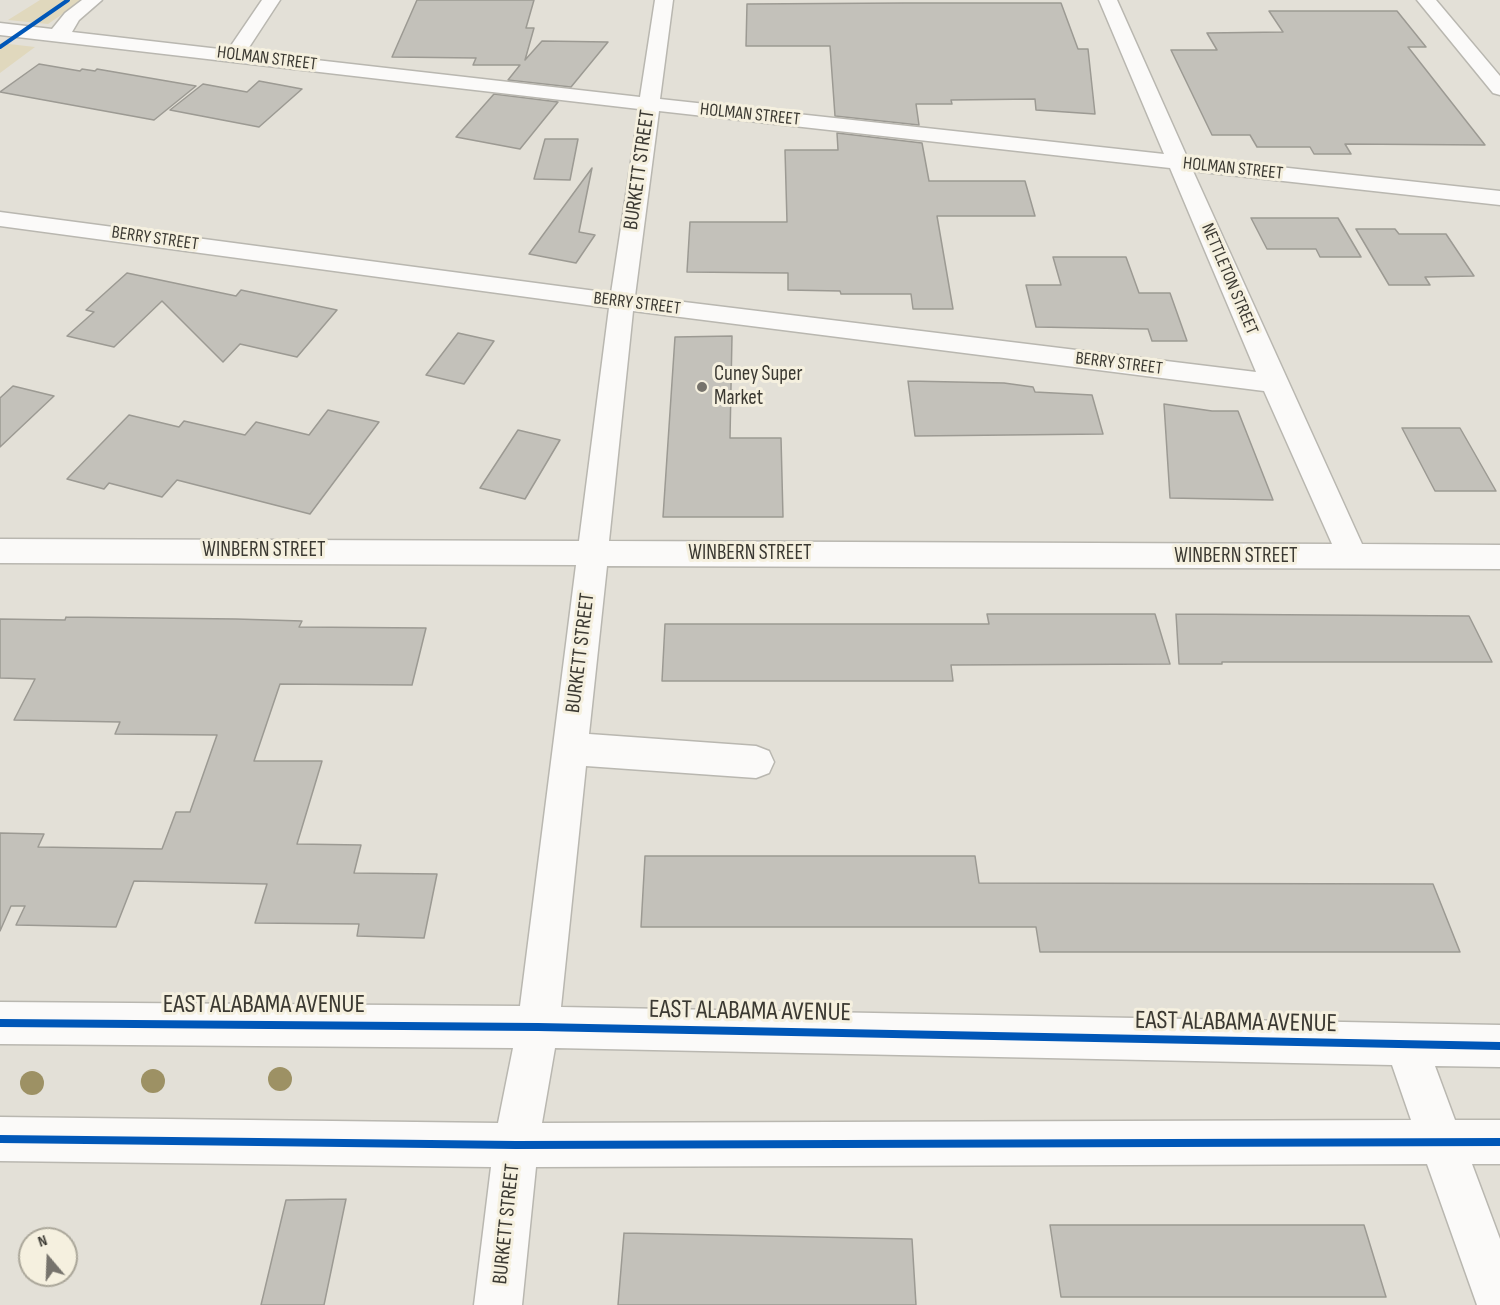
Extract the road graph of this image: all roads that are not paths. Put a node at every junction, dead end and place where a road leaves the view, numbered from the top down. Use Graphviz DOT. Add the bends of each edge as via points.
graph roads {
  1 [pos="93,0"];
  2 [pos="271,0"];
  3 [pos="664,0"];
  4 [pos="1108,0"];
  5 [pos="1426,0"];
  6 [pos="0,29"];
  7 [pos="57,35"];
  8 [pos="234,55"];
  9 [pos="1500,89"];
  10 [pos="649,104"];
  11 [pos="1179,163"];
  12 [pos="1500,198"];
  13 [pos="0,219"];
  14 [pos="622,302"];
  15 [pos="1274,383"];
  16 [pos="0,550"];
  17 [pos="592,553"];
  18 [pos="1500,557"];
  19 [pos="1353,558"];
  20 [pos="570,749"];
  21 [pos="756,762"];
  22 [pos="0,1023"];
  23 [pos="538,1027"];
  24 [pos="1406,1046"];
  25 [pos="1500,1046"];
  26 [pos="0,1139"];
  27 [pos="1441,1142"];
  28 [pos="1500,1142"];
  29 [pos="516,1145"];
  30 [pos="1500,1302"];
  31 [pos="498,1305"];
  1 -- 7 [label="street" via="71,16"];
  2 -- 8 [label="street"];
  3 -- 10 [label="street, BURKETT STREET"];
  4 -- 11 [label="street, NETTLETON STREET"];
  5 -- 9 [label="street"];
  6 -- 7 [label="street, HOLMAN STREET"];
  7 -- 8 [label="street, HOLMAN STREET"];
  8 -- 10 [label="street, HOLMAN STREET"];
  10 -- 11 [label="street, HOLMAN STREET"];
  10 -- 14 [label="street, BURKETT STREET"];
  11 -- 12 [label="street, HOLMAN STREET"];
  11 -- 15 [label="street, NETTLETON STREET"];
  13 -- 14 [label="street, BERRY STREET"];
  14 -- 15 [label="street, BERRY STREET"];
  14 -- 17 [label="street, BURKETT STREET"];
  15 -- 19 [label="street, NETTLETON STREET"];
  16 -- 17 [label="street, WINBERN STREET"];
  17 -- 19 [label="street, WINBERN STREET"];
  17 -- 20 [label="street, BURKETT STREET"];
  18 -- 19 [label="street, WINBERN STREET"];
  20 -- 21 [label="street"];
  20 -- 23 [label="street, BURKETT STREET"];
  22 -- 23 [label="street, EAST ALABAMA AVENUE"];
  23 -- 24 [label="street, EAST ALABAMA AVENUE"];
  23 -- 29 [label="street, BURKETT STREET"];
  24 -- 25 [label="street, EAST ALABAMA AVENUE"];
  24 -- 27 [label="street"];
  26 -- 29 [label="street"];
  27 -- 28 [label="street"];
  27 -- 29 [label="street"];
  27 -- 30 [label="street"];
  29 -- 31 [label="street, BURKETT STREET"];
}
